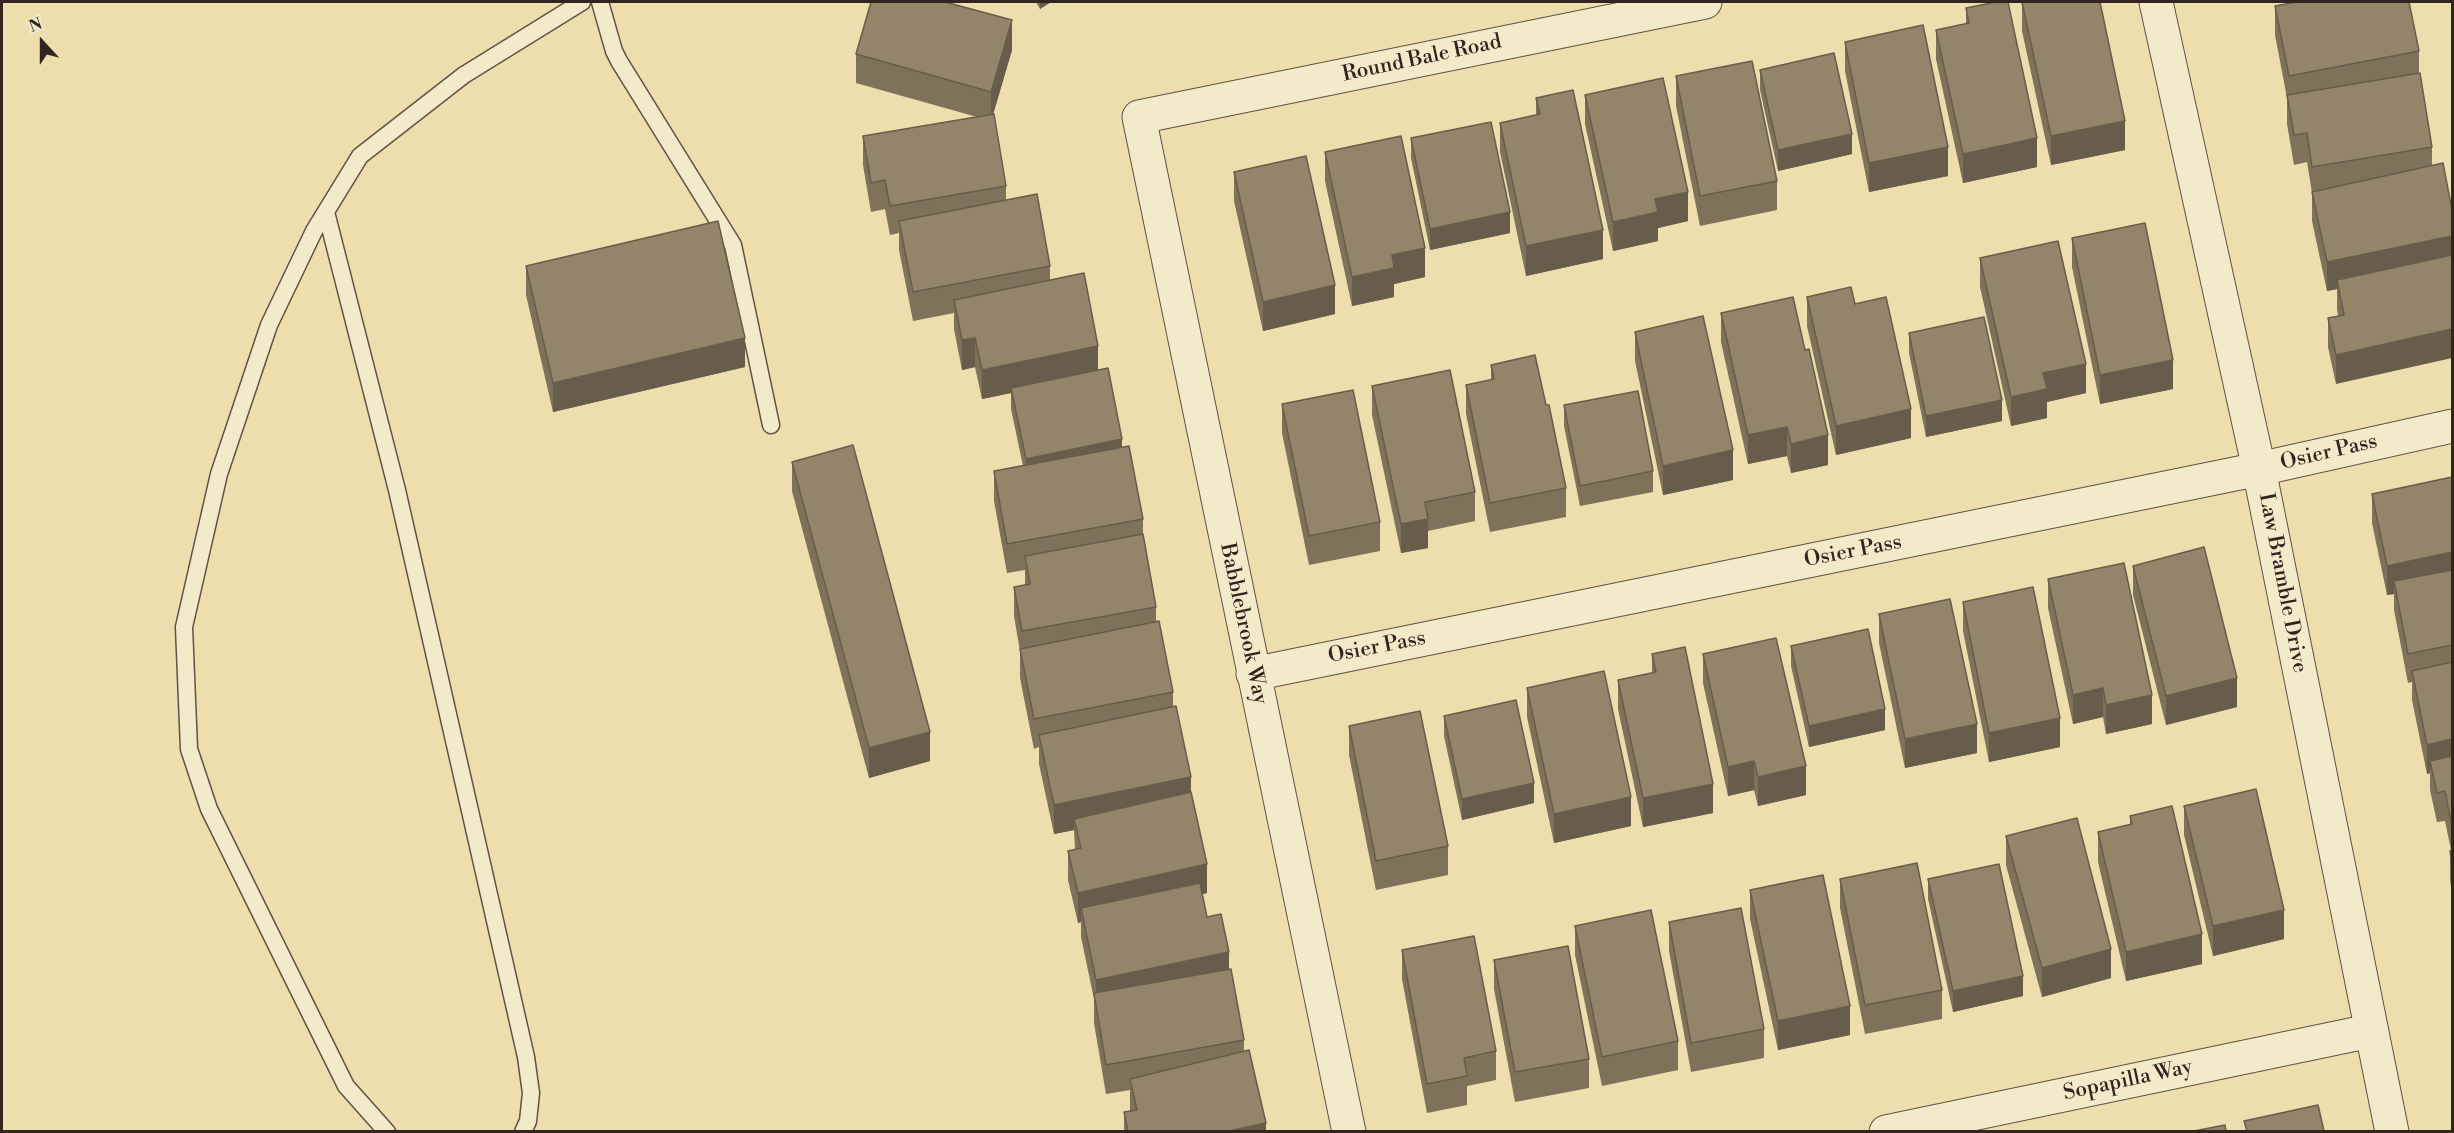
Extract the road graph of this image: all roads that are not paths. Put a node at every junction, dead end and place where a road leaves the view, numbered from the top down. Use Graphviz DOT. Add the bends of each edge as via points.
graph roads {
  1 [pos="582,2"];
  2 [pos="600,2"];
  3 [pos="1705,2"];
  4 [pos="2156,2"];
  5 [pos="1138,117"];
  6 [pos="326,212"];
  7 [pos="771,425"];
  8 [pos="2452,426"];
  9 [pos="2259,469"];
  10 [pos="1253,674"];
  11 [pos="2370,1031"];
  12 [pos="387,1131"];
  13 [pos="523,1131"];
  14 [pos="1348,1131"];
  15 [pos="1886,1131"];
  16 [pos="2392,1131"];
  1 -- 6 [label="lane" via="464,75 360,156"];
  2 -- 7 [label="lane" via="619,61 733,245"];
  3 -- 5 [label="street, Round Bale Road"];
  4 -- 9 [label="street, Law Bramble Drive"];
  5 -- 10 [label="street, Babblebrook Way"];
  6 -- 12 [label="lane" via="269,325 219,474 184,627 189,749 209,810 346,1086"];
  6 -- 13 [label="lane" via="397,490 526,1057 531,1093"];
  8 -- 9 [label="street, Osier Pass"];
  9 -- 10 [label="street, Osier Pass"];
  9 -- 11 [label="street, Law Bramble Drive"];
  10 -- 14 [label="street, Babblebrook Way"];
  11 -- 15 [label="street, Sopapilla Way"];
  11 -- 16 [label="street, Law Bramble Drive"];
}
